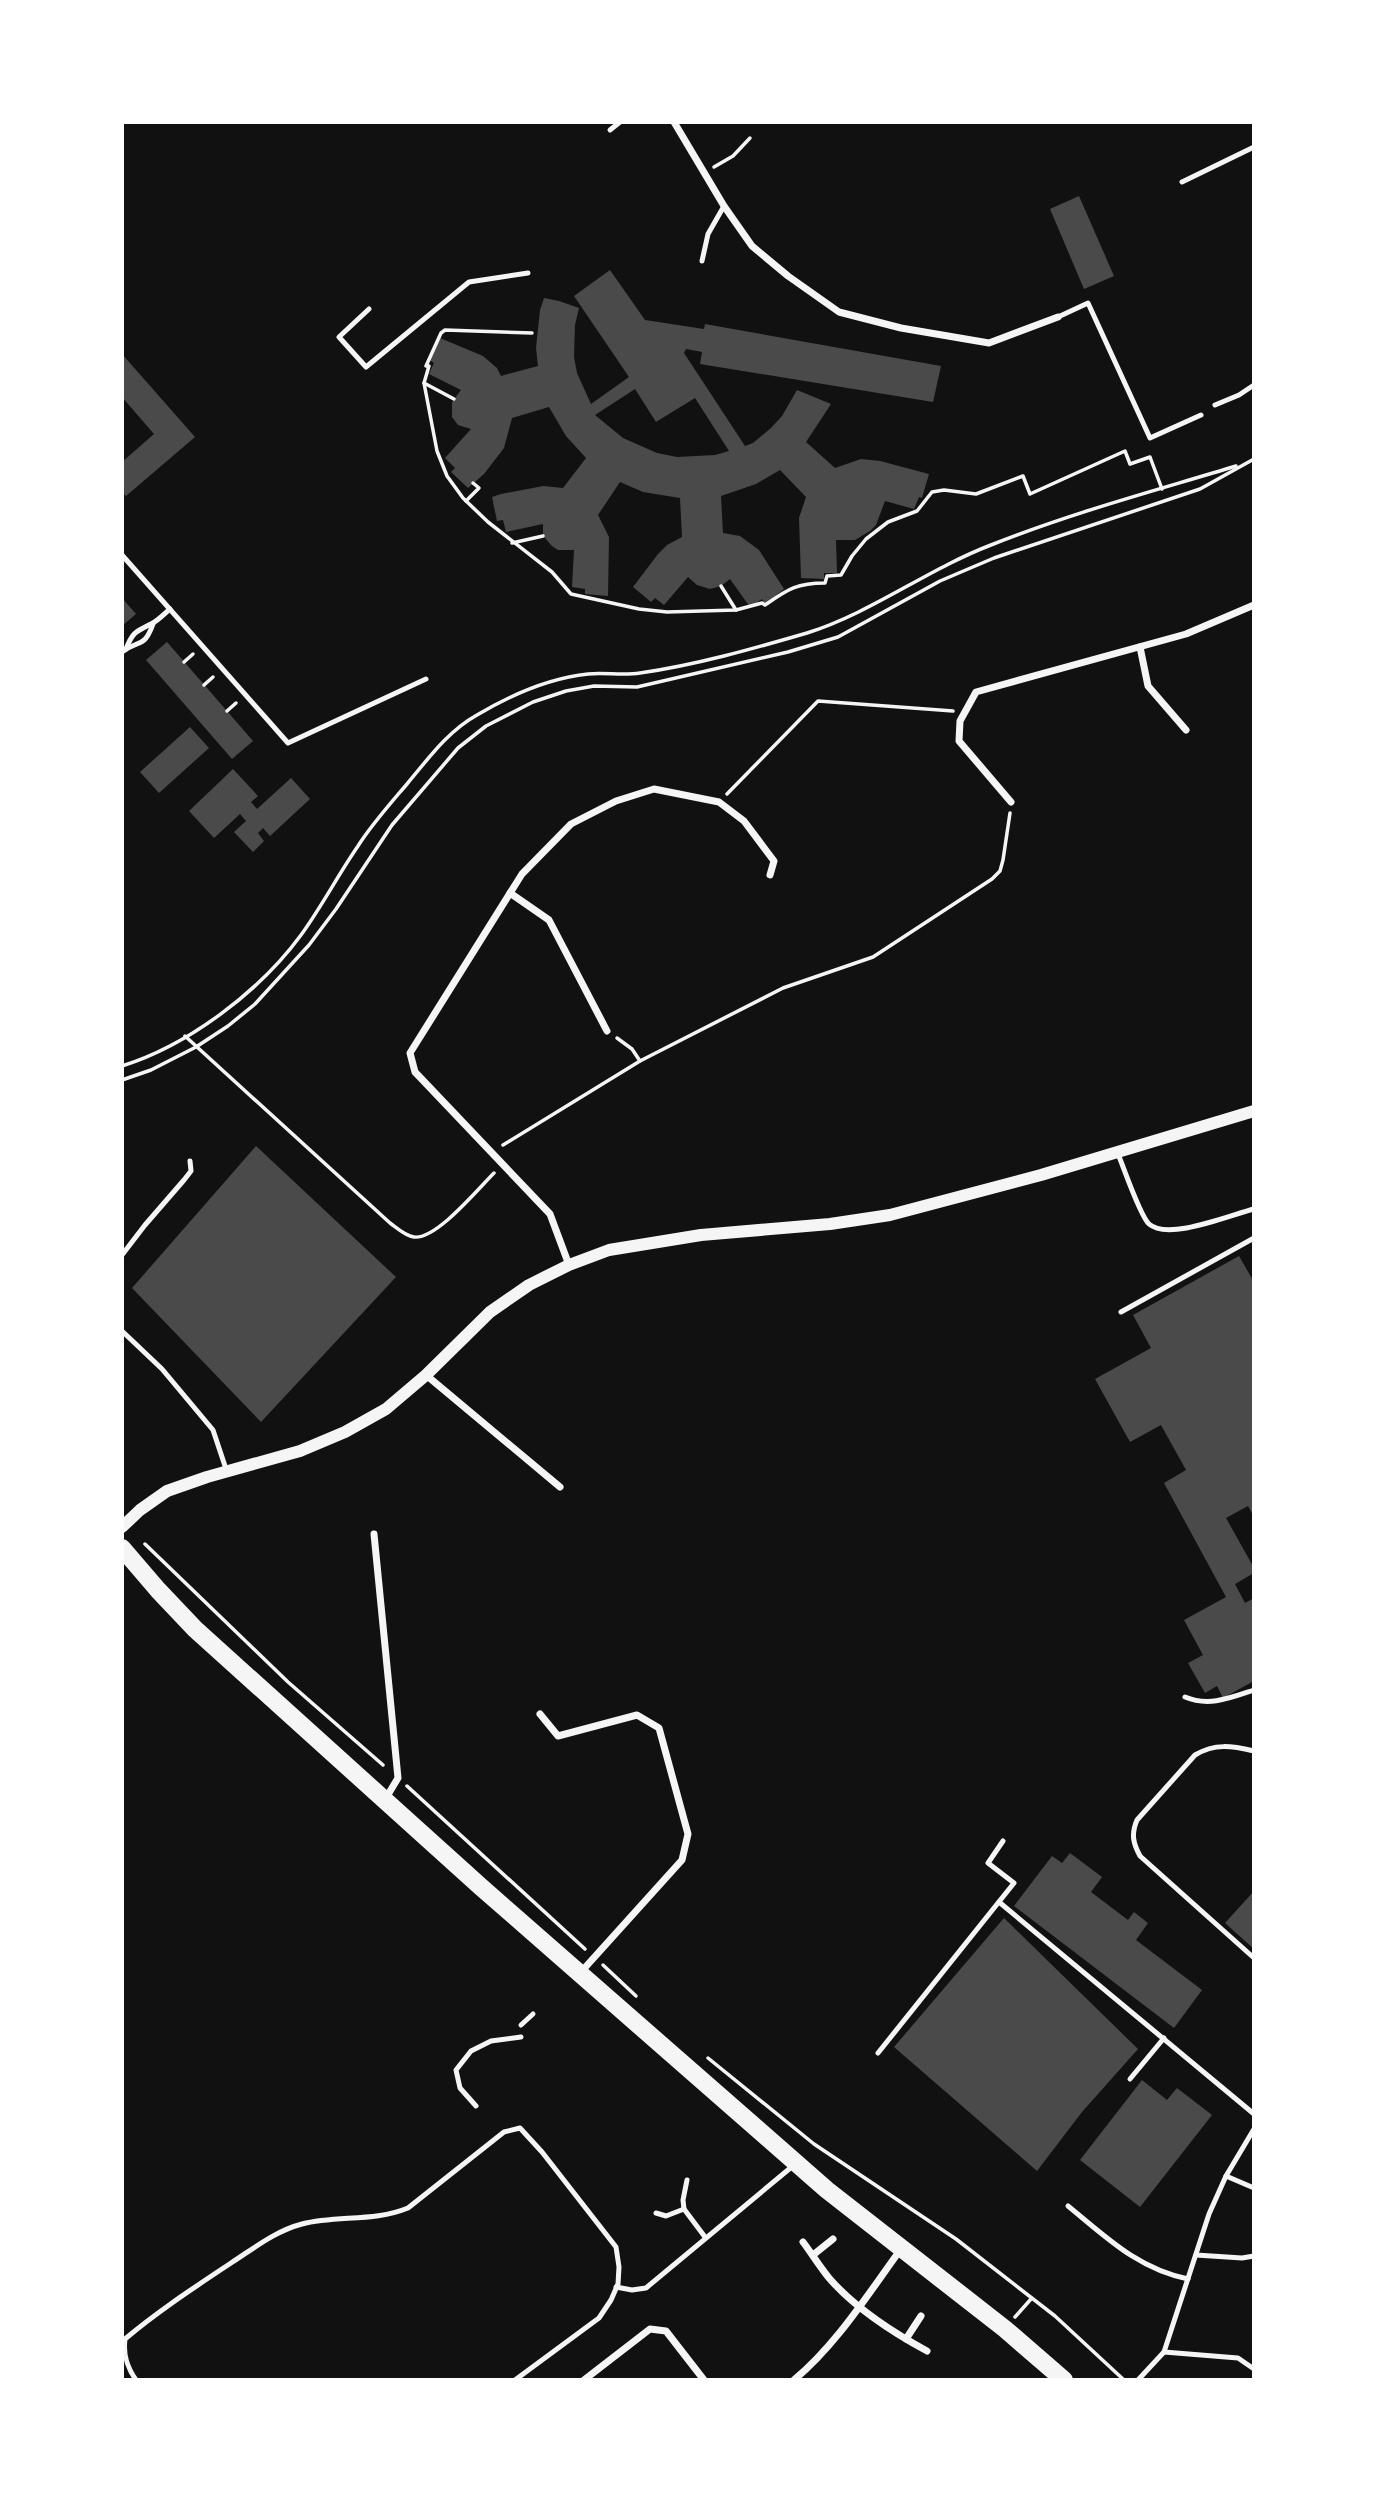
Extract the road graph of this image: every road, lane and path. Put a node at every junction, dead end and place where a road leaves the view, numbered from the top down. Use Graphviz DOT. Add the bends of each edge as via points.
graph roads {
  1 [pos="620,122"];
  2 [pos="674,122"];
  3 [pos="610,130"];
  4 [pos="750,138"];
  5 [pos="1254,146"];
  6 [pos="704,172"];
  7 [pos="1182,182"];
  8 [pos="724,206"];
  9 [pos="702,261"];
  10 [pos="528,273"];
  11 [pos="369,309"];
  12 [pos="1058,317"];
  13 [pos="532,333"];
  14 [pos="424,383"];
  15 [pos="1254,385"];
  16 [pos="453,399"];
  17 [pos="1215,405"];
  18 [pos="1201,415"];
  19 [pos="1253,460"];
  20 [pos="1245,464"];
  21 [pos="473,483"];
  22 [pos="1162,489"];
  23 [pos="466,501"];
  24 [pos="544,536"];
  25 [pos="512,543"];
  26 [pos="122,555"];
  27 [pos="721,586"];
  28 [pos="1254,605"];
  29 [pos="170,609"];
  30 [pos="736,610"];
  31 [pos="153,624"];
  32 [pos="1140,646"];
  33 [pos="125,650"];
  34 [pos="426,679"];
  35 [pos="965,711"];
  36 [pos="1186,730"];
  37 [pos="719,802"];
  38 [pos="1011,802"];
  39 [pos="770,875"];
  40 [pos="510,893"];
  41 [pos="607,1031"];
  42 [pos="185,1036"];
  43 [pos="195,1047"];
  44 [pos="640,1060"];
  45 [pos="122,1066"];
  46 [pos="122,1080"];
  47 [pos="1254,1111"];
  48 [pos="492,1152"];
  49 [pos="1117,1153"];
  50 [pos="190,1161"];
  51 [pos="503,1164"];
  52 [pos="1254,1209"];
  53 [pos="1254,1238"];
  54 [pos="122,1255"];
  55 [pos="569,1265"];
  56 [pos="1121,1312"];
  57 [pos="122,1331"];
  58 [pos="426,1376"];
  59 [pos="227,1472"];
  60 [pos="560,1487"];
  61 [pos="122,1527"];
  62 [pos="374,1534"];
  63 [pos="122,1548"];
  64 [pos="1254,1690"];
  65 [pos="1185,1697"];
  66 [pos="540,1714"];
  67 [pos="1254,1751"];
  68 [pos="384,1800"];
  69 [pos="1003,1841"];
  70 [pos="999,1902"];
  71 [pos="1254,1958"];
  72 [pos="580,1973"];
  73 [pos="533,2014"];
  74 [pos="521,2025"];
  75 [pos="521,2036"];
  76 [pos="1164,2038"];
  77 [pos="878,2053"];
  78 [pos="1130,2079"];
  79 [pos="476,2106"];
  80 [pos="1254,2114"];
  81 [pos="1254,2129"];
  82 [pos="796,2163"];
  83 [pos="1226,2176"];
  84 [pos="687,2180"];
  85 [pos="1254,2188"];
  86 [pos="1068,2206"];
  87 [pos="684,2209"];
  88 [pos="656,2213"];
  89 [pos="705,2237"];
  90 [pos="833,2239"];
  91 [pos="803,2242"];
  92 [pos="901,2248"];
  93 [pos="813,2255"];
  94 [pos="1196,2255"];
  95 [pos="1254,2256"];
  96 [pos="1188,2279"];
  97 [pos="616,2287"];
  98 [pos="860,2306"];
  99 [pos="921,2316"];
  100 [pos="124,2339"];
  101 [pos="906,2339"];
  102 [pos="927,2351"];
  103 [pos="1164,2352"];
  104 [pos="1112,2368"];
  105 [pos="1254,2369"];
  106 [pos="136,2379"];
  107 [pos="515,2379"];
  108 [pos="584,2379"];
  109 [pos="704,2379"];
  110 [pos="794,2379"];
  111 [pos="1064,2379"];
  112 [pos="1124,2379"];
  113 [pos="1138,2379"];
  1 -- 3 [label="lane"];
  2 -- 6 [label="street"];
  4 -- 6 [label="path" via="733,156"];
  5 -- 7 [label="lane"];
  6 -- 8 [label="street"];
  8 -- 9 [label="lane" via="708,234"];
  8 -- 12 [label="street" via="752,246 839,312 901,328 989,342"];
  10 -- 11 [label="lane" via="470,282 366,367 339,337"];
  12 -- 18 [label="lane" via="1088,303 1150,438"];
  13 -- 14 [label="path" via="445,330 426,366"];
  14 -- 16 [label="path"];
  14 -- 23 [label="path" via="437,451 447,476"];
  15 -- 17 [label="lane"];
  19 -- 20 [label="path"];
  20 -- 22 [label="path"];
  20 -- 43 [label="path" via="1200,489 994,558 940,581 838,637 637,687 566,691 486,726 458,748 392,825 336,909 277,981 228,1026"];
  21 -- 23 [label="path" via="479,488"];
  22 -- 30 [label="path" via="1150,457 1130,464 1125,452 1030,494 1023,477 976,494 932,492 917,511 877,527 841,575 827,576 825,583 792,586 765,606"];
  22 -- 42 [label="path" via="991,545 832,625 639,674 563,678 475,715 448,735 379,817 299,937 267,975"];
  23 -- 25 [label="path"];
  24 -- 25 [label="path"];
  25 -- 30 [label="path" via="552,572 571,594 667,612"];
  26 -- 29 [label="lane"];
  27 -- 30 [label="path"];
  28 -- 32 [label="street" via="1186,634"];
  29 -- 31 [label="lane"];
  29 -- 34 [label="lane" via="288,743"];
  31 -- 33 [label="lane" via="148,637"];
  31 -- 33 [label="lane" via="139,628"];
  32 -- 35 [label="street" via="976,692"];
  32 -- 36 [label="street" via="1148,686"];
  35 -- 37 [label="path" via="818,701"];
  35 -- 38 [label="street" via="958,740"];
  37 -- 39 [label="street" via="744,821 774,861"];
  37 -- 40 [label="street" via="654,789 616,801 570,824"];
  38 -- 44 [label="path" via="1003,860 992,879 873,957 783,988"];
  40 -- 41 [label="street" via="549,920"];
  40 -- 48 [label="street" via="410,1053 415,1072"];
  41 -- 44 [label="path"];
  42 -- 43 [label="path"];
  42 -- 45 [label="path"];
  43 -- 46 [label="path"];
  43 -- 51 [label="path" via="390,1223 412,1237 435,1230"];
  44 -- 48 [label="path"];
  47 -- 49 [label="street"];
  48 -- 51 [label="street"];
  49 -- 52 [label="lane" via="1148,1223 1162,1231"];
  49 -- 55 [label="street" via="890,1215 650,1242 609,1250"];
  50 -- 54 [label="lane" via="191,1171"];
  51 -- 55 [label="street" via="550,1214"];
  53 -- 56 [label="lane"];
  55 -- 58 [label="street" via="490,1312"];
  57 -- 59 [label="lane" via="162,1369 213,1430"];
  58 -- 59 [label="street" via="386,1409 345,1432 300,1451"];
  58 -- 60 [label="street"];
  59 -- 61 [label="street" via="167,1492"];
  62 -- 68 [label="street" via="398,1778"];
  63 -- 68 [label="main road" via="195,1629"];
  64 -- 65 [label="lane" via="1199,1703"];
  66 -- 72 [label="street" via="558,1736 638,1715 659,1728 688,1834 682,1860"];
  67 -- 71 [label="lane" via="1221,1745 1195,1755 1137,1820 1133,1831 1140,1856"];
  68 -- 72 [label="main road"];
  69 -- 70 [label="lane" via="988,1863 1014,1883"];
  70 -- 76 [label="lane"];
  70 -- 77 [label="lane"];
  72 -- 82 [label="main road"];
  73 -- 74 [label="lane"];
  75 -- 79 [label="lane" via="471,2050 456,2070 460,2088"];
  76 -- 78 [label="lane"];
  76 -- 80 [label="lane"];
  81 -- 83 [label="lane"];
  82 -- 89 [label="lane"];
  82 -- 92 [label="main road"];
  83 -- 85 [label="lane"];
  83 -- 94 [label="lane"];
  84 -- 87 [label="lane"];
  86 -- 96 [label="lane" via="1155,2270"];
  87 -- 88 [label="lane" via="666,2216"];
  87 -- 89 [label="lane"];
  89 -- 97 [label="lane" via="646,2288"];
  90 -- 93 [label="street"];
  91 -- 93 [label="street"];
  92 -- 98 [label="street"];
  92 -- 111 [label="main road"];
  93 -- 98 [label="street" via="830,2279"];
  94 -- 95 [label="lane"];
  94 -- 96 [label="lane"];
  96 -- 103 [label="lane"];
  97 -- 100 [label="lane" via="616,2247 520,2128 504,2132 408,2208 378,2217 319,2220 289,2227 206,2279"];
  97 -- 107 [label="lane" via="599,2318"];
  98 -- 101 [label="street"];
  98 -- 110 [label="street"];
  99 -- 101 [label="street"];
  100 -- 106 [label="lane" via="126,2362"];
  101 -- 102 [label="street"];
  103 -- 105 [label="lane" via="1238,2358"];
  103 -- 113 [label="lane"];
  104 -- 112 [label="path"];
  108 -- 109 [label="street" via="650,2329 666,2331"];
}
